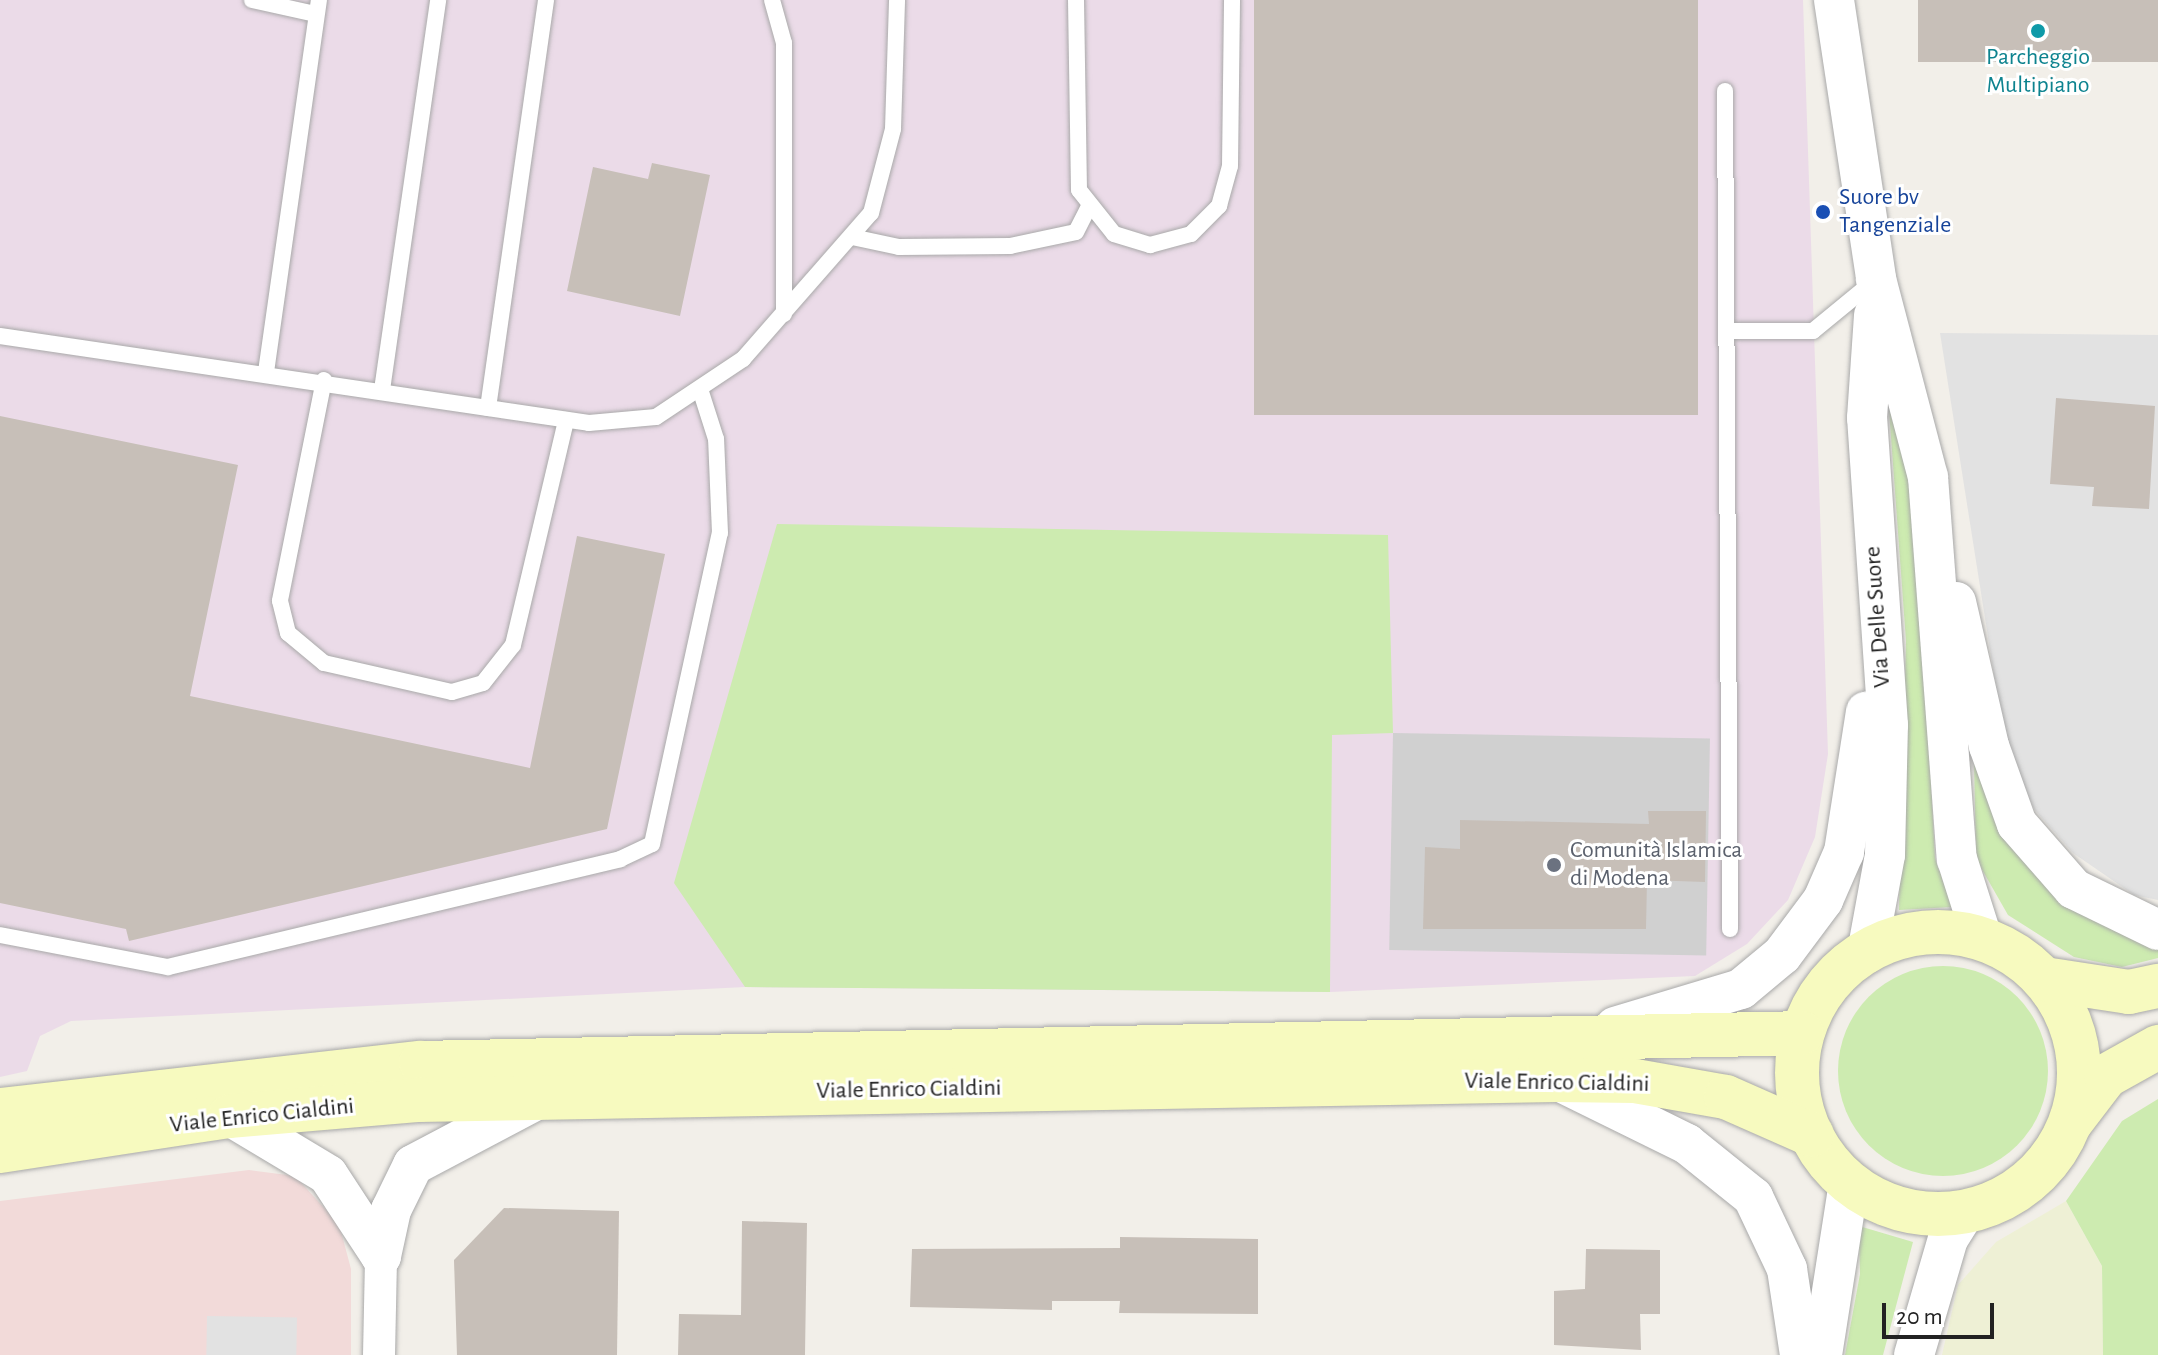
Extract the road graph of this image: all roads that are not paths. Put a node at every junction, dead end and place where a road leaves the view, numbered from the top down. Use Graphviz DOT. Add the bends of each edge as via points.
graph roads {
  1 [pos="252,0"];
  2 [pos="438,0"];
  3 [pos="546,0"];
  4 [pos="772,0"];
  5 [pos="897,0"];
  6 [pos="1076,0"];
  7 [pos="1232,0"];
  8 [pos="1834,0"];
  9 [pos="317,7"];
  10 [pos="1725,91"];
  11 [pos="1088,208"];
  12 [pos="852,237"];
  13 [pos="1876,279"];
  14 [pos="784,314"];
  15 [pos="1730,331"];
  16 [pos="0,336"];
  17 [pos="266,372"];
  18 [pos="324,380"];
  19 [pos="382,390"];
  20 [pos="701,392"];
  21 [pos="488,408"];
  22 [pos="566,420"];
  23 [pos="1928,477"];
  24 [pos="1876,633"];
  25 [pos="1730,929"];
  26 [pos="2158,930"];
  27 [pos="0,935"];
  28 [pos="1982,938"];
  29 [pos="1867,953"];
  30 [pos="2044,979"];
  31 [pos="2158,986"];
  32 [pos="1802,1033"];
  33 [pos="1575,1038"];
  34 [pos="2158,1047"];
  35 [pos="1557,1080"];
  36 [pos="542,1097"];
  37 [pos="227,1098"];
  38 [pos="0,1110"];
  39 [pos="2070,1124"];
  40 [pos="1812,1135"];
  41 [pos="0,1151"];
  42 [pos="1849,1183"];
  43 [pos="1965,1212"];
  44 [pos="381,1256"];
  45 [pos="379,1355"];
  46 [pos="1800,1355"];
  47 [pos="1822,1355"];
  48 [pos="1914,1355"];
  1 -- 9 [label="lane"];
  2 -- 19 [label="lane"];
  3 -- 21 [label="lane"];
  4 -- 14 [label="lane" via="784,43"];
  5 -- 12 [label="lane" via="889,162 871,213"];
  6 -- 11 [label="lane" via="1076,162"];
  7 -- 11 [label="lane" via="1230,166 1219,206 1191,234 1150,245 1114,234"];
  8 -- 13 [label="street, Via Delle Suore"];
  9 -- 17 [label="lane"];
  10 -- 15 [label="lane"];
  11 -- 12 [label="lane" via="1076,232 1010,246 899,247"];
  12 -- 14 [label="lane"];
  13 -- 15 [label="lane" via="1813,331"];
  13 -- 23 [label="street, Via Delle Suore"];
  13 -- 24 [label="street, Via Delle Suore" via="1867,418"];
  14 -- 20 [label="lane"];
  15 -- 25 [label="lane"];
  16 -- 17 [label="lane"];
  17 -- 18 [label="lane"];
  18 -- 19 [label="lane"];
  18 -- 22 [label="lane" via="280,601 288,633 324,663 452,692 483,683 513,645"];
  19 -- 21 [label="lane"];
  20 -- 22 [label="lane" via="656,417 623,424"];
  20 -- 27 [label="lane" via="716,439 720,533 652,844 620,859 168,967"];
  21 -- 22 [label="lane"];
  23 -- 26 [label="street" via="1989,746 2017,824 2074,889"];
  23 -- 28 [label="street, Via Delle Suore" via="1957,859"];
  24 -- 29 [label="street, Via Delle Suore" via="1888,725 1885,855"];
  24 -- 33 [label="street" via="1844,852 1823,900 1790,944 1741,989"];
  28 -- 29 [label="main road" via="1927,931"];
  28 -- 30 [label="main road"];
  29 -- 32 [label="main road" via="1818,998"];
  30 -- 31 [label="main road" via="2129,992"];
  30 -- 39 [label="main road" via="2077,1048 2079,1086"];
  32 -- 33 [label="main road, Viale Enrico Cialdini"];
  32 -- 40 [label="main road" via="1797,1068"];
  33 -- 37 [label="main road, Viale Enrico Cialdini" via="421,1063"];
  34 -- 39 [label="main road" via="2106,1076"];
  35 -- 36 [label="main road, Viale Enrico Cialdini"];
  35 -- 40 [label="main road, Viale Enrico Cialdini" via="1635,1081 1726,1097"];
  35 -- 46 [label="street" via="1687,1144 1753,1197 1787,1269"];
  36 -- 37 [label="main road, Viale Enrico Cialdini"];
  36 -- 44 [label="street" via="413,1165 395,1198"];
  37 -- 38 [label="main road, Viale Enrico Cialdini"];
  37 -- 41 [label="main road, Viale Enrico Cialdini"];
  37 -- 44 [label="street" via="328,1175"];
  39 -- 43 [label="main road" via="2040,1172 2018,1190"];
  40 -- 42 [label="main road"];
  42 -- 43 [label="main road" via="1916,1213"];
  42 -- 47 [label="street"];
  43 -- 48 [label="street" via="1948,1239"];
  44 -- 45 [label="street"];
}
